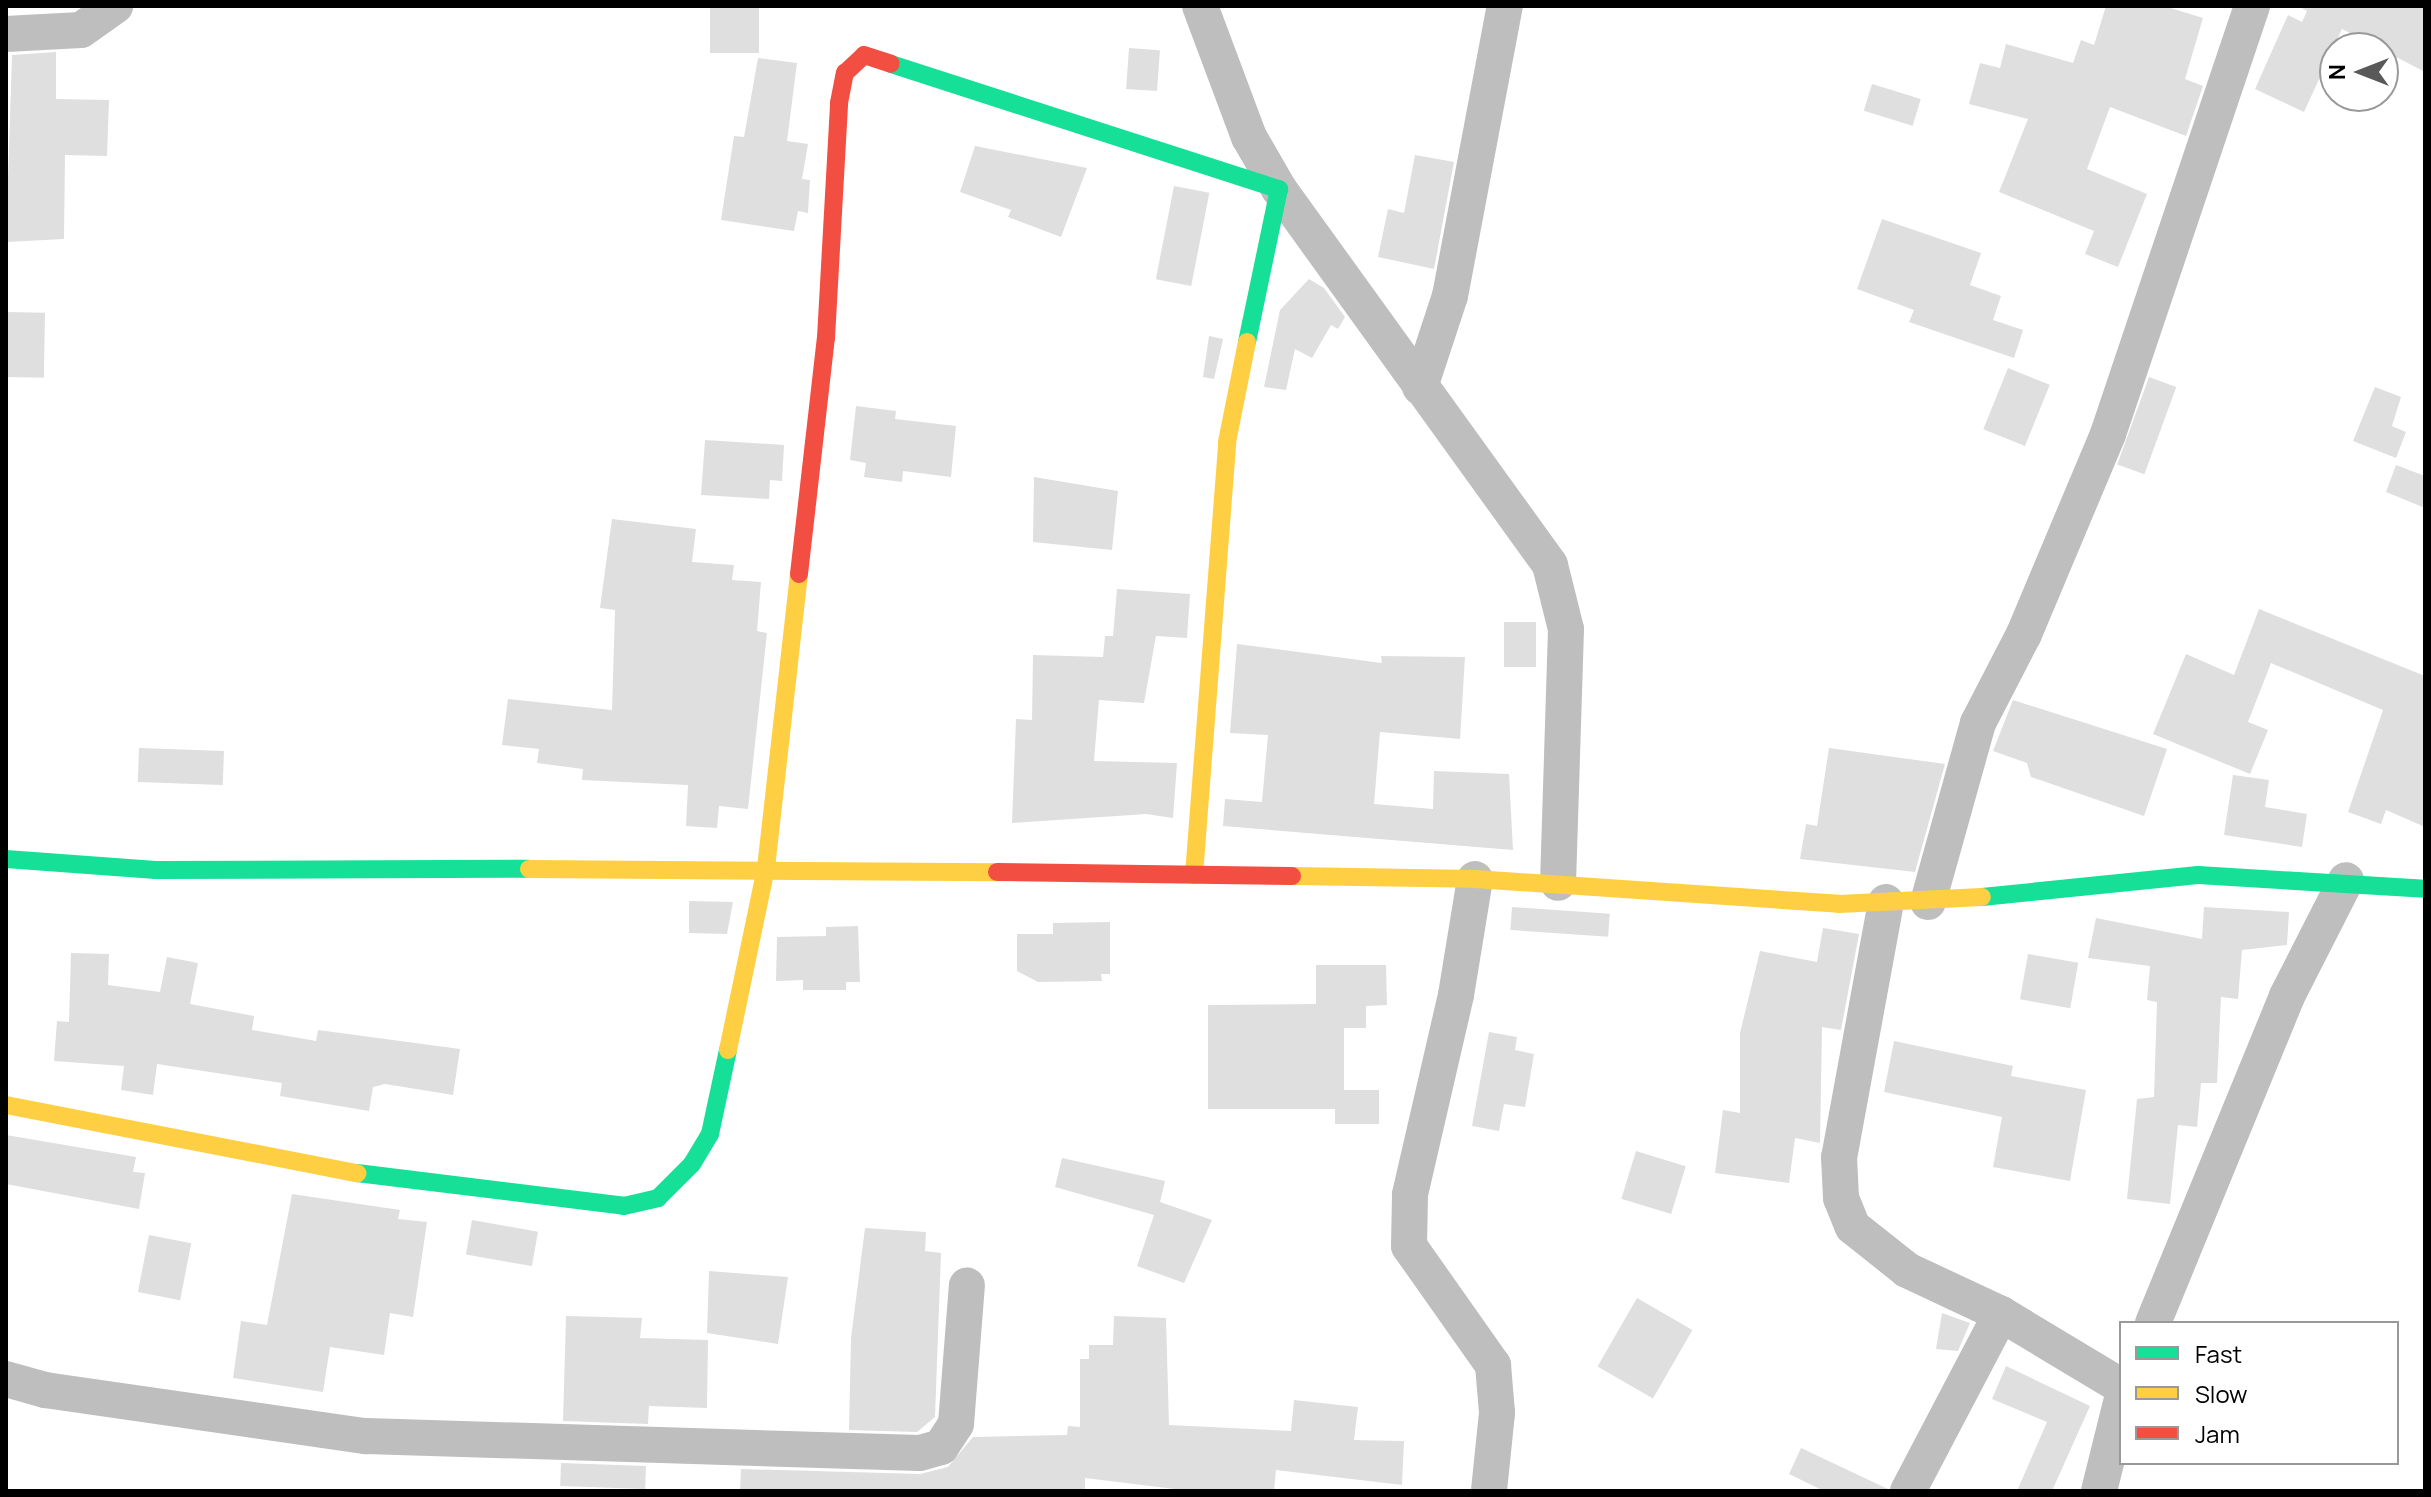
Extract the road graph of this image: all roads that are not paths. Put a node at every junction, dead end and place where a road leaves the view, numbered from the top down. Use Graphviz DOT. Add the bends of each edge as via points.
graph roads {
  1 [pos="115,6"];
  2 [pos="1200,6"];
  3 [pos="1505,6"];
  4 [pos="2252,6"];
  5 [pos="6,34"];
  6 [pos="1279,189"];
  7 [pos="1420,387"];
  8 [pos="6,859"];
  9 [pos="766,868"];
  10 [pos="1194,875"];
  11 [pos="1475,879"];
  12 [pos="2346,880"];
  13 [pos="1558,883"];
  14 [pos="2425,889"];
  15 [pos="1886,902"];
  16 [pos="1928,902"];
  17 [pos="6,1105"];
  18 [pos="967,1285"];
  19 [pos="2001,1314"];
  20 [pos="2154,1321"];
  21 [pos="6,1379"];
  22 [pos="2119,1385"];
  23 [pos="2119,1411"];
  24 [pos="1489,1491"];
  25 [pos="1908,1491"];
  26 [pos="2099,1491"];
  1 -- 5 [label="street" via="81,30"];
  2 -- 6 [label="street" via="1249,137"];
  3 -- 7 [label="street" via="1450,296"];
  4 -- 16 [label="street" via="2108,434 2024,634 1978,723"];
  6 -- 7 [label="street"];
  6 -- 9 [label="street" via="934,73 864,55 845,73 826,338"];
  6 -- 10 [label="street" via="1227,442"];
  7 -- 13 [label="street" via="1550,565 1566,629"];
  8 -- 9 [label="street" via="156,870"];
  9 -- 10 [label="street"];
  9 -- 17 [label="street" via="710,1134 692,1164 658,1198 624,1206 319,1168"];
  10 -- 11 [label="street"];
  11 -- 13 [label="street"];
  11 -- 24 [label="street" via="1456,995 1410,1195 1409,1246 1493,1365 1497,1413"];
  12 -- 14 [label="street"];
  12 -- 16 [label="street" via="2198,875"];
  12 -- 20 [label="street" via="2287,996"];
  13 -- 15 [label="street"];
  15 -- 16 [label="street"];
  15 -- 19 [label="street" via="1839,1157 1841,1198 1853,1227 1907,1270"];
  18 -- 21 [label="street" via="956,1424 941,1447 920,1453 366,1436 45,1390"];
  19 -- 22 [label="street"];
  19 -- 25 [label="street"];
  23 -- 26 [label="street"];
}
